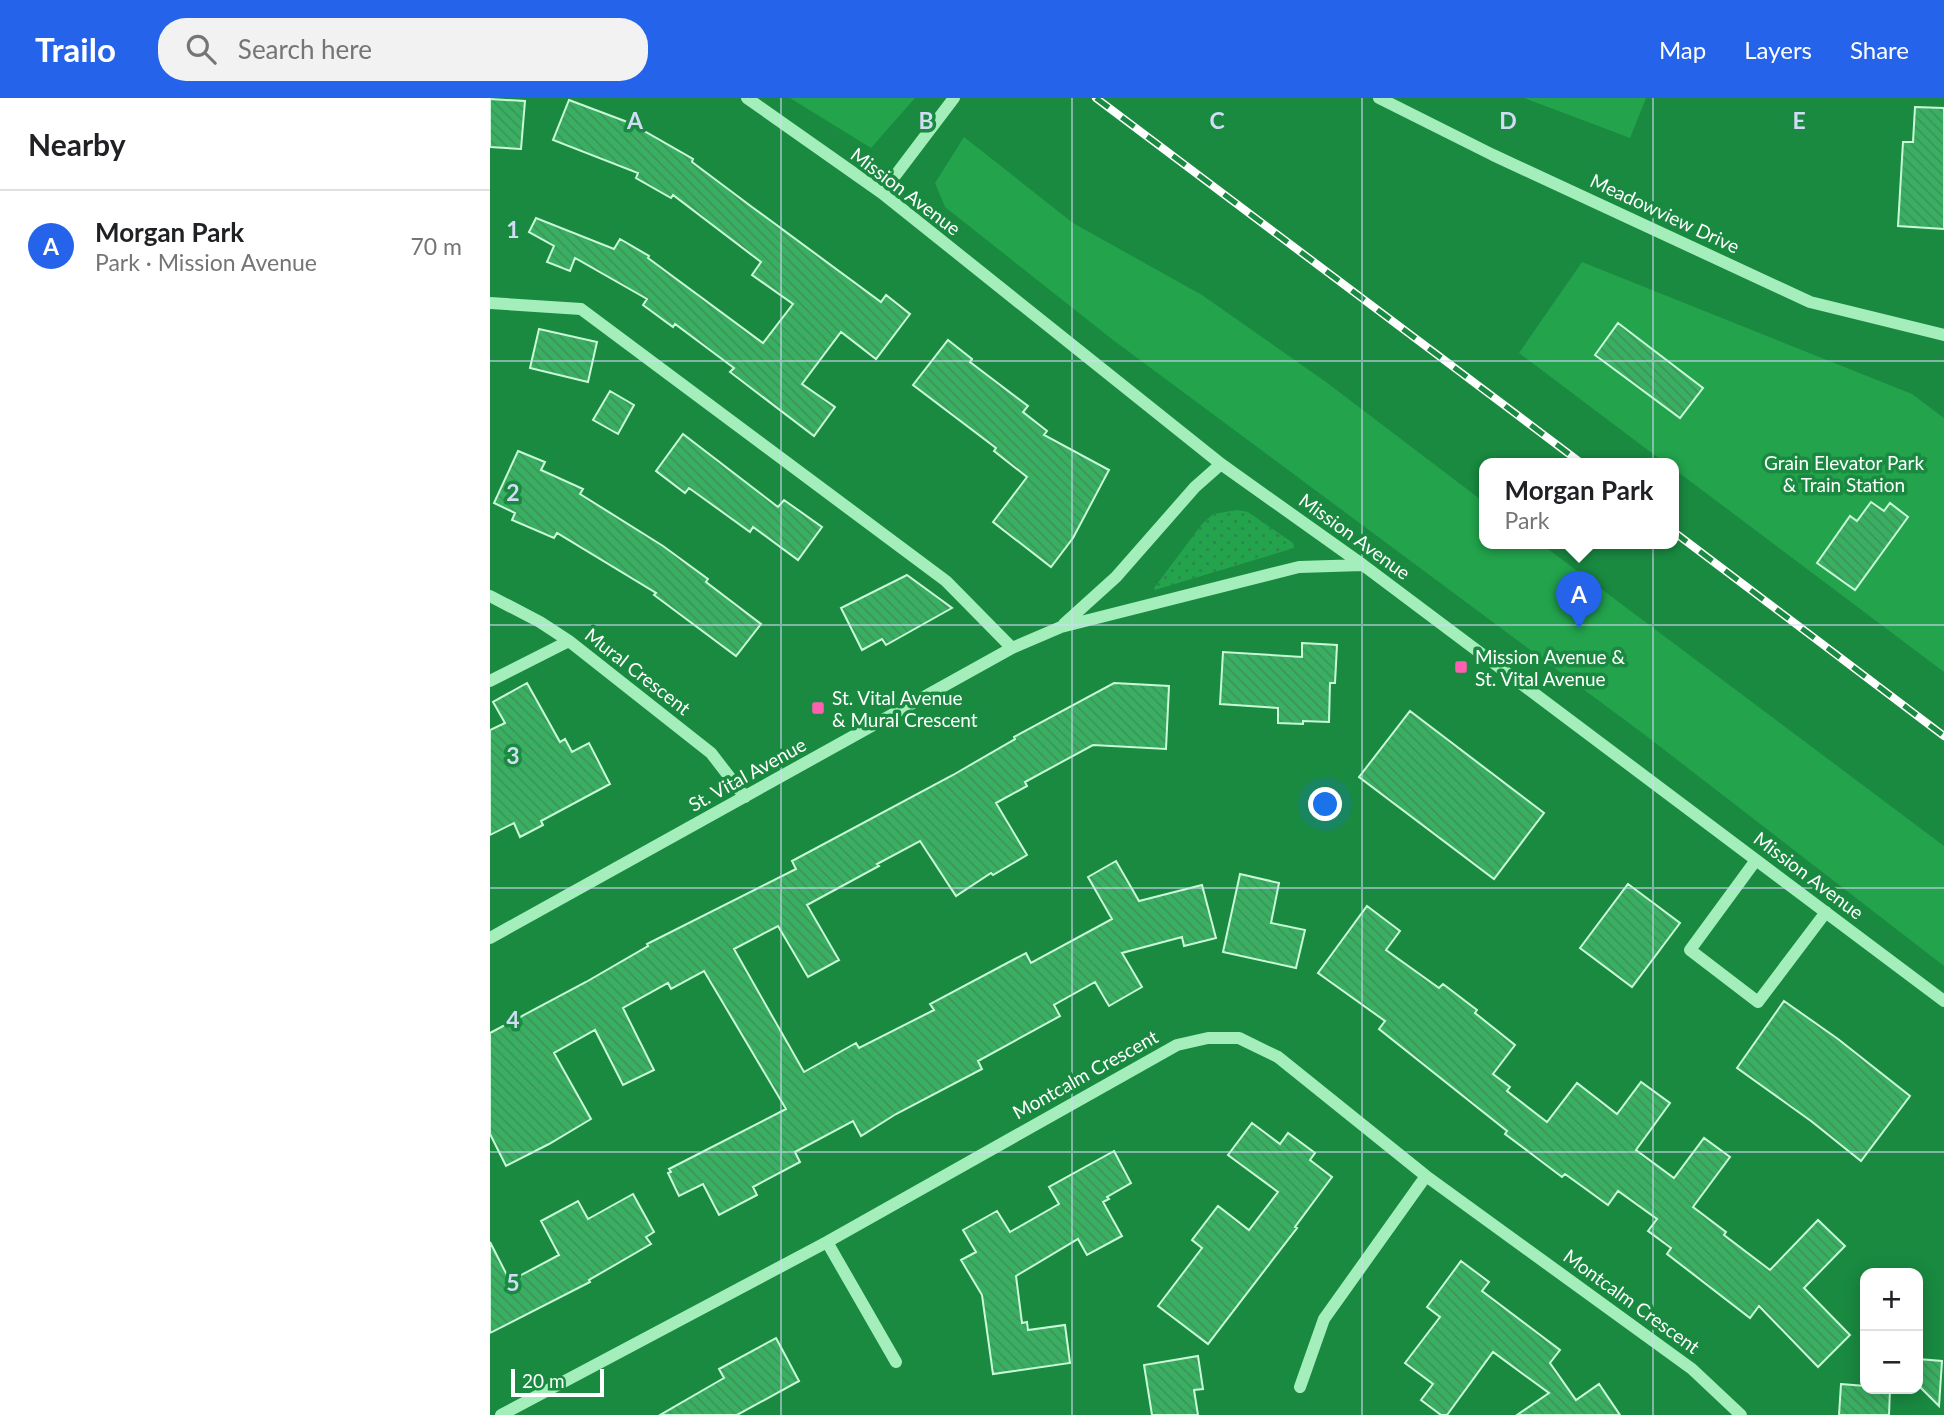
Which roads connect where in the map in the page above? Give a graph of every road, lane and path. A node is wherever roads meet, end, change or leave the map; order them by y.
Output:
1 (747, 98) edge
2 (954, 98) edge
3 (1379, 98) edge
4 (882, 193) junction
5 (490, 303) edge
6 (1944, 335) edge
7 (1221, 464) junction
8 (1363, 565) junction
9 (490, 596) edge
10 (1061, 627) junction
11 (569, 641) junction
12 (1012, 648) junction
13 (490, 681) edge
14 (745, 797) junction
15 (1756, 860) junction
16 (1826, 912) junction
17 (490, 939) edge
18 (1944, 1001) edge
19 (1426, 1176) junction
20 (827, 1242) junction
21 (896, 1362) dead end
22 (1300, 1388) dead end
23 (501, 1415) edge
24 (1741, 1415) edge

1 - 4 street, Mission Avenue
2 - 4 street
3 - 6 street, Meadowview Drive
4 - 7 street, Mission Avenue
5 - 12 street
7 - 8 street, Mission Avenue
7 - 10 street, St. Vital Avenue
8 - 10 street, St. Vital Avenue
8 - 15 street, Mission Avenue
9 - 11 street, Mural Crescent
10 - 12 street, St. Vital Avenue
11 - 13 street
11 - 14 street, Mural Crescent
12 - 14 street, St. Vital Avenue
14 - 17 street, St. Vital Avenue
15 - 16 street, Mission Avenue
15 - 16 street
16 - 18 street, Mission Avenue
19 - 20 street, Montcalm Crescent
19 - 22 street
19 - 24 street, Montcalm Crescent
20 - 21 street
20 - 23 street, Montcalm Crescent

